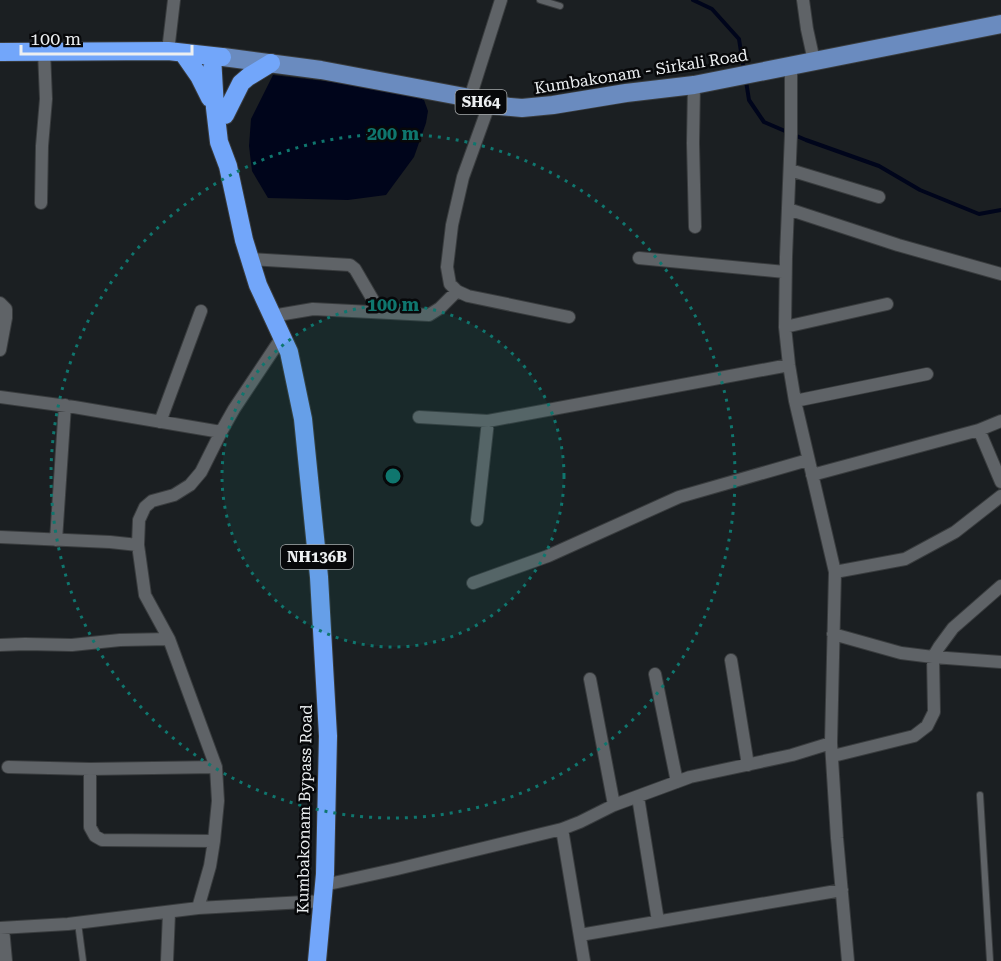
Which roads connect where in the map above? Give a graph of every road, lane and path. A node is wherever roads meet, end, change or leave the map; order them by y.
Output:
1 (174, 0) edge
2 (501, 0) edge
3 (540, 0) edge
4 (803, 0) edge
5 (560, 6) dead end
6 (1001, 24) edge
7 (44, 51) junction
8 (0, 52) edge
9 (176, 52) junction
10 (217, 56) junction
11 (814, 61) junction
12 (271, 63) junction
13 (791, 66) junction
14 (694, 85) junction
15 (470, 98) junction
16 (489, 105) junction
17 (220, 112) junction
18 (790, 170) junction
19 (879, 197) dead end
20 (41, 203) dead end
21 (788, 209) junction
22 (695, 227) dead end
23 (639, 258) dead end
24 (250, 259) junction
25 (785, 272) junction
26 (1001, 274) edge
27 (457, 291) junction
28 (0, 303) edge
29 (887, 304) dead end
30 (201, 311) dead end
31 (380, 312) junction
32 (272, 316) junction
33 (569, 317) dead end
34 (785, 327) junction
35 (282, 337) junction
36 (0, 350) edge
37 (789, 365) junction
38 (927, 374) dead end
39 (0, 397) edge
40 (795, 401) junction
41 (65, 405) junction
42 (419, 417) dead end
43 (488, 421) junction
44 (1001, 421) edge
45 (160, 422) junction
46 (980, 430) junction
47 (221, 432) junction
48 (808, 460) junction
49 (812, 475) junction
50 (1001, 482) edge
51 (1001, 496) edge
52 (477, 520) dead end
53 (0, 537) edge
54 (56, 540) junction
55 (138, 545) junction
56 (835, 572) junction
57 (472, 583) dead end
58 (1001, 586) edge
59 (833, 634) junction
60 (169, 639) junction
61 (0, 645) edge
62 (933, 657) junction
63 (731, 660) dead end
64 (1001, 662) edge
65 (655, 674) dead end
66 (590, 679) dead end
67 (831, 743) junction
68 (833, 756) junction
69 (748, 765) junction
70 (8, 767) dead end
71 (216, 767) junction
72 (90, 769) junction
73 (677, 782) junction
74 (980, 795) dead end
75 (638, 797) junction
76 (614, 805) junction
77 (562, 829) junction
78 (214, 841) junction
79 (842, 890) junction
80 (324, 893) junction
81 (198, 908) junction
82 (169, 913) junction
83 (658, 921) junction
84 (78, 923) junction
85 (2, 928) edge
86 (580, 935) junction
87 (6, 961) edge
88 (82, 961) edge
89 (167, 961) edge
90 (317, 961) edge
91 (584, 961) edge
92 (848, 961) edge
93 (990, 961) edge

1 - 9 street
2 - 15 street
3 - 5 lane
4 - 11 street
6 - 11 main road, Kumbakonam - Sirkali Road / SH64
7 - 8 highway, Kumbakonam - Sirkali Road
7 - 9 highway, Kumbakonam - Sirkali Road
7 - 20 street
9 - 10 highway, Kumbakonam - Sirkali Road
9 - 17 highway
10 - 12 main road, Kumbakonam - Sirkali Road / SH64
10 - 17 highway, Kumbakonam Bypass Road / NH136B
11 - 13 main road, Kumbakonam - Sirkali Road / SH64
12 - 15 main road, Kumbakonam - Sirkali Road / SH64
12 - 17 highway
13 - 14 main road, Kumbakonam - Sirkali Road / SH64
13 - 18 street
14 - 16 main road, Kumbakonam - Sirkali Road / SH64
14 - 22 street
15 - 16 main road, Kumbakonam - Sirkali Road / SH64
16 - 27 street
17 - 24 highway, Kumbakonam Bypass Road / NH136B
18 - 19 street
18 - 21 street
21 - 25 street
21 - 26 street
23 - 25 street
24 - 31 street
24 - 32 highway, Kumbakonam Bypass Road / NH136B
25 - 34 street
27 - 31 street
27 - 33 street
28 - 36 street
29 - 34 street
30 - 45 street
31 - 32 street
32 - 35 highway, Kumbakonam Bypass Road / NH136B
34 - 37 street
35 - 47 street
35 - 80 highway, Kumbakonam Bypass Road / NH136B
37 - 40 street
37 - 43 street
38 - 40 street
39 - 41 street
40 - 48 street
41 - 45 street
41 - 54 street
42 - 43 street
43 - 52 street
44 - 46 street
45 - 47 street
46 - 49 street
46 - 50 street
47 - 55 street
48 - 49 street
48 - 57 street
49 - 56 street
51 - 56 street
53 - 54 street
54 - 55 street
55 - 60 street
56 - 59 street
58 - 62 street
59 - 62 street
59 - 67 street
60 - 61 street
60 - 71 street
62 - 64 street
62 - 68 street
63 - 69 street
65 - 73 street
66 - 76 street
67 - 68 street
67 - 69 street
68 - 79 street
69 - 73 street
70 - 72 street
71 - 72 street
71 - 78 street
72 - 78 street
73 - 75 street
74 - 93 lane
75 - 76 street
75 - 83 street
76 - 77 street
77 - 80 street
77 - 86 street
78 - 81 street
79 - 83 street
79 - 92 street
80 - 81 street
80 - 90 highway, Kumbakonam Bypass Road / NH136B
81 - 82 street
82 - 84 street
82 - 89 street
83 - 86 street
84 - 85 street
84 - 88 lane
85 - 87 street
86 - 91 street

